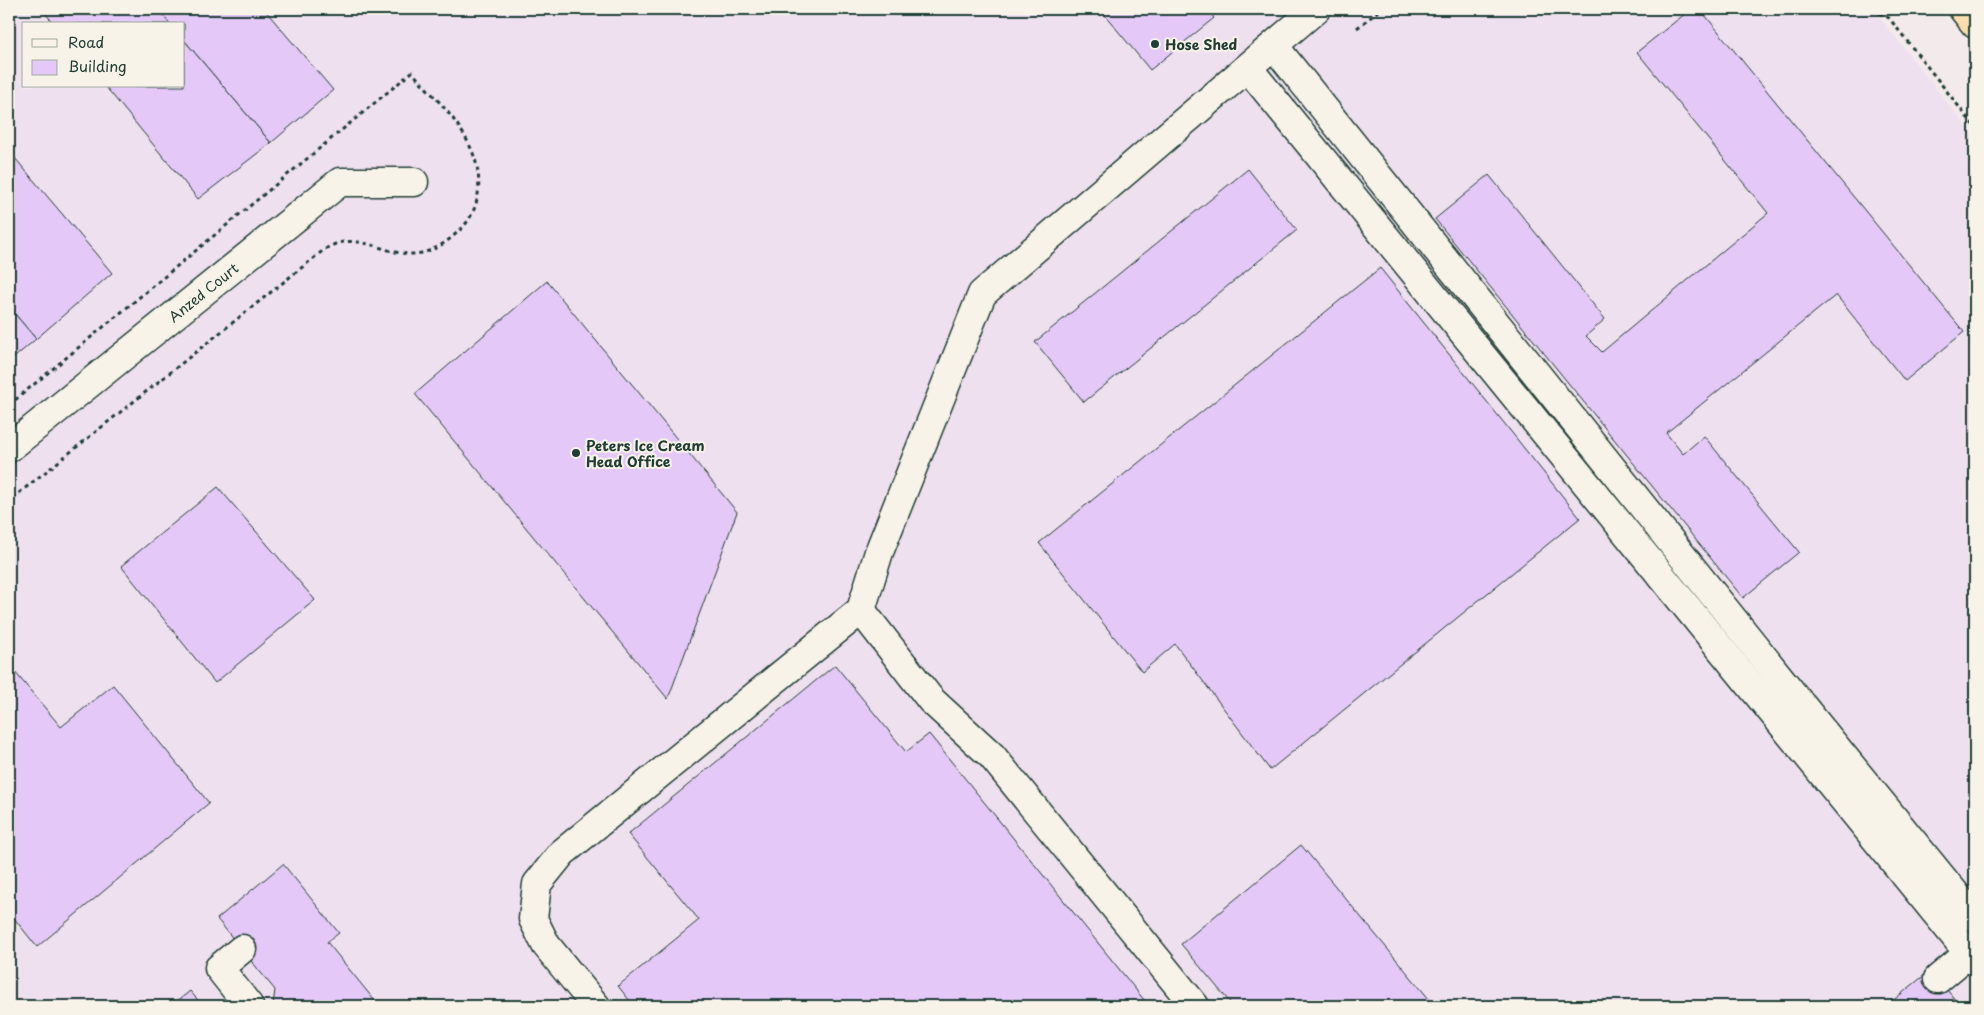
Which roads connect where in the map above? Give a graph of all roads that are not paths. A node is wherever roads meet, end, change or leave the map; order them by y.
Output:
1 (1316, 9) edge
2 (1963, 9) edge
3 (1975, 24) edge
4 (1274, 46) junction
5 (1248, 68) junction
6 (414, 182) dead end
7 (9, 448) edge
8 (861, 610) junction
9 (1975, 918) edge
10 (242, 949) dead end
11 (1973, 954) edge
12 (1938, 979) dead end
13 (249, 1006) edge
14 (596, 1006) edge
15 (1195, 1006) edge

1 - 4 street
2 - 3 highway
4 - 5 street
4 - 9 street
5 - 8 street
5 - 11 street
6 - 7 street, Anzed Court
8 - 14 street
8 - 15 street
10 - 13 street
11 - 12 street

